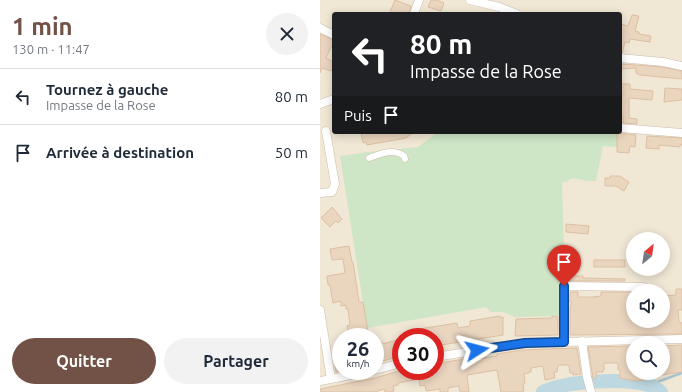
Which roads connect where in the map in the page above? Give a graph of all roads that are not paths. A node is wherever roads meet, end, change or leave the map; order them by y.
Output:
1 (419, 0) edge
2 (470, 0) edge
3 (415, 12) edge
4 (512, 12) edge
5 (320, 28) edge
6 (332, 34) edge
7 (622, 58) edge
8 (678, 64) edge
9 (332, 100) edge
10 (320, 104) edge
11 (622, 128) edge
12 (326, 131) dead end
13 (682, 133) edge
14 (369, 158) dead end
15 (405, 159) dead end
16 (320, 193) edge
17 (626, 287) edge
18 (320, 310) edge
19 (682, 339) edge
20 (582, 341) junction
21 (564, 342) junction
22 (444, 356) edge
23 (331, 379) joint
24 (320, 380) edge
25 (591, 390) edge

1 - 3 street
2 - 4 street
5 - 6 street
7 - 8 street
9 - 10 street
11 - 13 street
12 - 16 street
14 - 15 street
17 - 21 street
18 - 23 street
19 - 20 street
20 - 21 street
20 - 25 street
21 - 22 street
23 - 24 street

